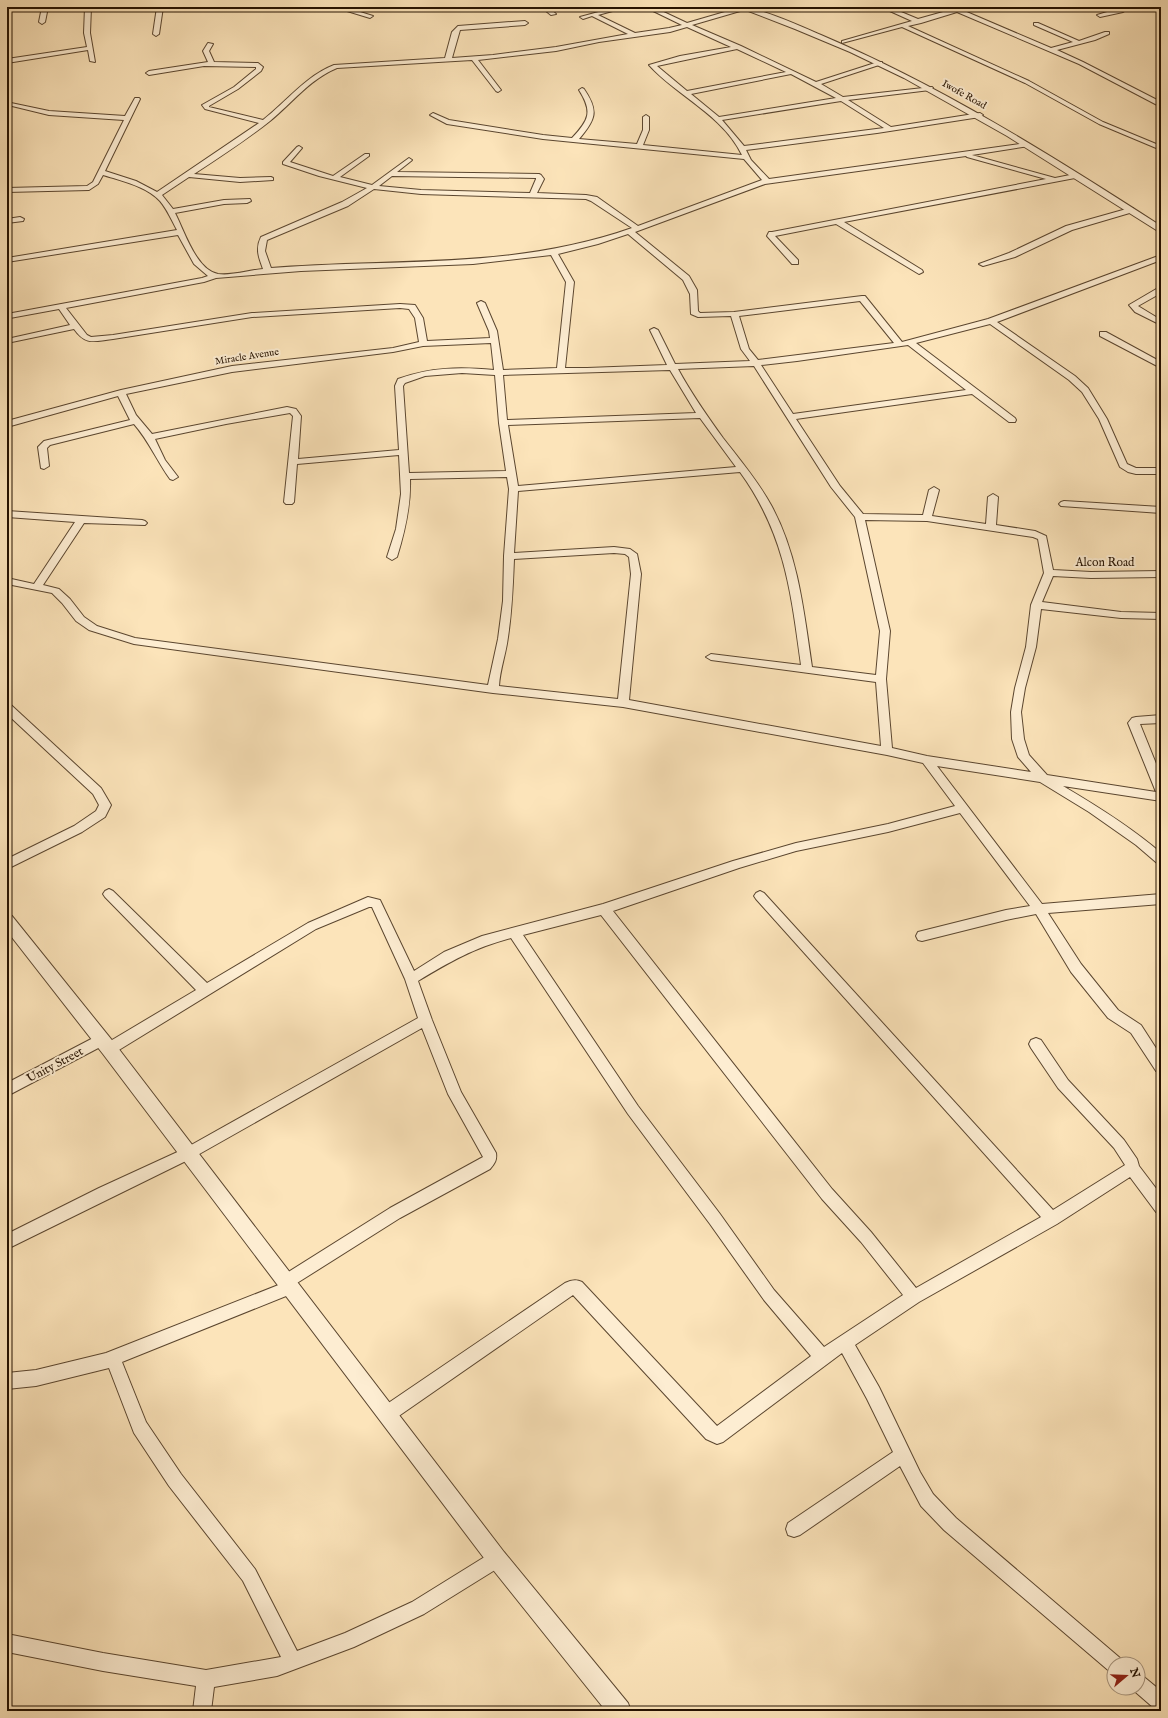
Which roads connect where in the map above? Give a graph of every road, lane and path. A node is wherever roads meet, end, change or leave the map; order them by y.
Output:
1 (45, 7) edge
2 (88, 7) edge
3 (160, 7) edge
4 (337, 7) edge
5 (544, 7) edge
6 (624, 7) edge
7 (648, 7) edge
8 (746, 7) edge
9 (884, 7) edge
10 (967, 7) edge
11 (1128, 7) edge
12 (957, 10) junction
13 (553, 14) dead end
14 (594, 15) junction
15 (370, 16) dead end
16 (1100, 16) dead end
17 (583, 17) dead end
18 (42, 22) dead end
19 (919, 22) junction
20 (525, 23) dead end
21 (1036, 24) dead end
22 (687, 26) junction
23 (904, 26) junction
24 (1107, 33) dead end
25 (156, 34) dead end
26 (635, 36) junction
27 (844, 42) junction
28 (1079, 43) junction
29 (210, 44) dead end
30 (739, 47) junction
31 (90, 48) junction
32 (1051, 50) junction
33 (474, 58) junction
34 (448, 60) junction
35 (7, 61) edge
36 (93, 61) dead end
37 (880, 63) junction
38 (212, 64) junction
39 (793, 72) junction
40 (148, 73) dead end
41 (815, 84) junction
42 (930, 88) junction
43 (498, 90) dead end
44 (582, 90) dead end
45 (687, 93) junction
46 (948, 95) junction
47 (137, 99) dead end
48 (841, 99) junction
49 (11, 105) dead end
50 (1161, 106) edge
51 (433, 115) dead end
52 (980, 115) junction
53 (646, 117) dead end
54 (128, 118) junction
55 (717, 119) junction
56 (264, 122) junction
57 (890, 129) junction
58 (574, 140) junction
59 (1027, 145) junction
60 (639, 147) junction
61 (299, 148) dead end
62 (742, 148) junction
63 (1161, 148) edge
64 (964, 154) junction
65 (367, 155) dead end
66 (746, 157) junction
67 (409, 160) dead end
68 (101, 172) junction
69 (391, 174) junction
70 (187, 175) junction
71 (1076, 176) junction
72 (334, 178) junction
73 (271, 179) dead end
74 (1055, 180) junction
75 (768, 182) junction
76 (373, 187) junction
77 (7, 190) edge
78 (157, 195) junction
79 (536, 196) junction
80 (247, 201) dead end
81 (1130, 210) junction
82 (171, 211) junction
83 (20, 219) dead end
84 (7, 221) edge
85 (836, 221) junction
86 (1161, 223) edge
87 (638, 229) junction
88 (1161, 230) edge
89 (180, 232) junction
90 (630, 232) junction
91 (553, 252) junction
92 (1161, 257) edge
93 (7, 260) edge
94 (795, 262) dead end
95 (983, 264) dead end
96 (268, 271) junction
97 (918, 272) dead end
98 (214, 276) junction
99 (1161, 290) edge
100 (481, 304) dead end
101 (60, 306) junction
102 (734, 314) junction
103 (10, 316) dead end
104 (991, 321) junction
105 (1161, 322) edge
106 (76, 326) junction
107 (654, 330) dead end
108 (1103, 334) dead end
109 (495, 340) junction
110 (7, 341) edge
111 (910, 343) junction
112 (423, 344) junction
113 (900, 346) junction
114 (756, 363) junction
115 (1161, 365) edge
116 (671, 367) junction
117 (561, 370) junction
118 (499, 373) junction
119 (974, 391) junction
120 (121, 393) junction
121 (702, 414) junction
122 (791, 417) junction
123 (1012, 420) dead end
124 (136, 421) junction
125 (503, 423) junction
126 (7, 424) edge
127 (150, 438) junction
128 (402, 452) junction
129 (293, 462) junction
130 (44, 466) dead end
131 (741, 469) junction
132 (1161, 471) edge
133 (512, 474) junction
134 (404, 476) junction
135 (173, 477) dead end
136 (514, 489) junction
137 (934, 490) dead end
138 (993, 497) dead end
139 (289, 502) dead end
140 (1064, 504) dead end
141 (1161, 510) edge
142 (7, 514) edge
143 (860, 517) junction
144 (927, 518) junction
145 (81, 520) junction
146 (142, 523) dead end
147 (990, 526) junction
148 (509, 556) junction
149 (392, 557) dead end
150 (1049, 574) junction
151 (1161, 574) edge
152 (7, 581) edge
153 (37, 587) junction
154 (1036, 605) junction
155 (1161, 616) edge
156 (711, 657) dead end
157 (807, 668) junction
158 (881, 679) junction
159 (493, 689) junction
160 (623, 703) junction
161 (7, 708) edge
162 (1161, 719) edge
163 (887, 751) junction
164 (926, 760) junction
165 (1045, 780) junction
166 (1161, 790) edge
167 (1161, 798) edge
168 (962, 808) junction
169 (1161, 860) edge
170 (7, 864) edge
171 (109, 894) dead end
172 (760, 896) dead end
173 (1161, 899) edge
174 (604, 909) junction
175 (1038, 909) junction
176 (7, 920) edge
177 (514, 932) junction
178 (922, 936) dead end
179 (411, 979) junction
180 (205, 990) junction
181 (425, 1020) junction
182 (1036, 1044) dead end
183 (106, 1045) junction
184 (1161, 1066) edge
185 (7, 1090) edge
186 (189, 1153) junction
187 (1132, 1168) junction
188 (1161, 1207) edge
189 (1052, 1219) junction
190 (7, 1242) edge
191 (289, 1284) junction
192 (914, 1297) junction
193 (845, 1342) junction
194 (822, 1357) junction
195 (113, 1358) junction
196 (7, 1381) edge
197 (387, 1414) junction
198 (902, 1455) junction
199 (794, 1529) dead end
200 (498, 1559) junction
201 (7, 1643) edge
202 (1106, 1657) edge
203 (293, 1660) junction
204 (206, 1680) junction
205 (1146, 1691) edge
206 (1161, 1703) edge
207 (202, 1711) edge
208 (620, 1711) edge

1 - 18 street
2 - 31 street
3 - 25 street
4 - 15 street
5 - 13 street
6 - 14 street
7 - 22 street
8 - 22 street
8 - 27 street, Iwofe Road
8 - 37 street, Iwofe Road
9 - 19 street
10 - 12 street
11 - 16 street
12 - 19 street
12 - 32 street
14 - 17 street
14 - 26 street
19 - 23 street
20 - 34 street
21 - 28 street
22 - 26 street
22 - 30 street
23 - 27 street
23 - 63 street
24 - 28 street
26 - 33 street
27 - 46 street, Iwofe Road
28 - 32 street
29 - 38 street
30 - 39 street
30 - 45 street
31 - 35 street
31 - 36 street
32 - 50 street
33 - 34 street
33 - 43 street
34 - 56 street
37 - 41 street
37 - 42 street, Iwofe Road
38 - 40 street
38 - 56 street
39 - 41 street
39 - 45 street
41 - 48 street
42 - 46 street, Iwofe Road
42 - 48 street
44 - 58 street
45 - 55 street
46 - 52 street, Iwofe Road
46 - 86 street, Iwofe Road
47 - 54 street
48 - 55 street
48 - 57 street
49 - 54 street
51 - 58 street
52 - 57 street
52 - 59 street, Iwofe Road
53 - 60 street
54 - 68 street
55 - 62 street
56 - 70 street
57 - 62 street
58 - 60 street
59 - 64 street
59 - 71 street, Iwofe Road
60 - 66 street
61 - 72 street
62 - 66 street
64 - 74 street
64 - 75 street
65 - 72 street
66 - 75 street
67 - 69 street
68 - 77 street
68 - 78 street
69 - 76 street
69 - 79 street
70 - 73 street
70 - 78 street
71 - 74 street
71 - 81 street, Iwofe Road
72 - 76 street
74 - 85 street
75 - 87 street
76 - 79 street
76 - 96 street
78 - 82 street
79 - 87 street
80 - 82 street
81 - 88 street, Iwofe Road
81 - 95 street
82 - 89 street
83 - 84 street
85 - 94 street
85 - 97 street
87 - 90 street
89 - 93 street
89 - 98 street
90 - 91 street
90 - 102 street
91 - 96 street
91 - 117 street
92 - 104 street
96 - 98 street
98 - 101 street
99 - 105 street
100 - 109 street
101 - 103 street
101 - 106 street
102 - 113 street
102 - 114 street
104 - 111 street
104 - 132 street
106 - 110 street
106 - 112 street
107 - 116 street
108 - 115 street
109 - 112 street, Miracle Avenue
109 - 118 street
111 - 113 street
111 - 119 street
112 - 120 street, Miracle Avenue
113 - 114 street
114 - 116 street
114 - 122 street
116 - 117 street
116 - 121 street
117 - 118 street
118 - 125 street
118 - 128 street
119 - 122 street
119 - 123 street
120 - 124 street
120 - 126 street, Miracle Avenue
121 - 125 street
121 - 131 street
122 - 143 street
124 - 127 street
124 - 130 street
125 - 133 street
127 - 129 street
127 - 135 street
128 - 129 street
128 - 134 street
129 - 139 street
131 - 136 street
131 - 157 street
133 - 134 street
133 - 136 street
134 - 149 street
136 - 148 street
137 - 144 street
138 - 147 street
140 - 141 street
142 - 145 street
143 - 144 street
143 - 158 street
144 - 147 street
145 - 146 street
145 - 153 street
147 - 150 street
148 - 159 street
148 - 160 street
150 - 151 street, Alcon Road
150 - 154 street
152 - 153 street
153 - 159 street
154 - 155 street
154 - 165 street
156 - 157 street
157 - 158 street
158 - 163 street
159 - 160 street
160 - 163 street
161 - 170 street
162 - 166 street
163 - 164 street
164 - 165 street
164 - 168 street
165 - 167 street
165 - 169 street
168 - 174 street
168 - 175 street
171 - 180 street
172 - 189 street
173 - 175 street
174 - 177 street
174 - 192 street
175 - 178 street
175 - 184 street
176 - 183 street
177 - 179 street
177 - 194 street
179 - 180 street, Unity Street
179 - 181 street
180 - 183 street, Unity Street
181 - 186 street
181 - 191 street
182 - 187 street
183 - 185 street, Unity Street
183 - 186 street
186 - 190 street
186 - 191 street
187 - 188 street
187 - 189 street
189 - 192 street
191 - 195 street
191 - 197 street
192 - 193 street
193 - 194 street
193 - 198 street
194 - 197 street
195 - 196 street
195 - 203 street
197 - 200 street
198 - 199 street
198 - 202 street
200 - 203 street
200 - 208 street
201 - 204 street
203 - 204 street
204 - 207 street
205 - 206 street

